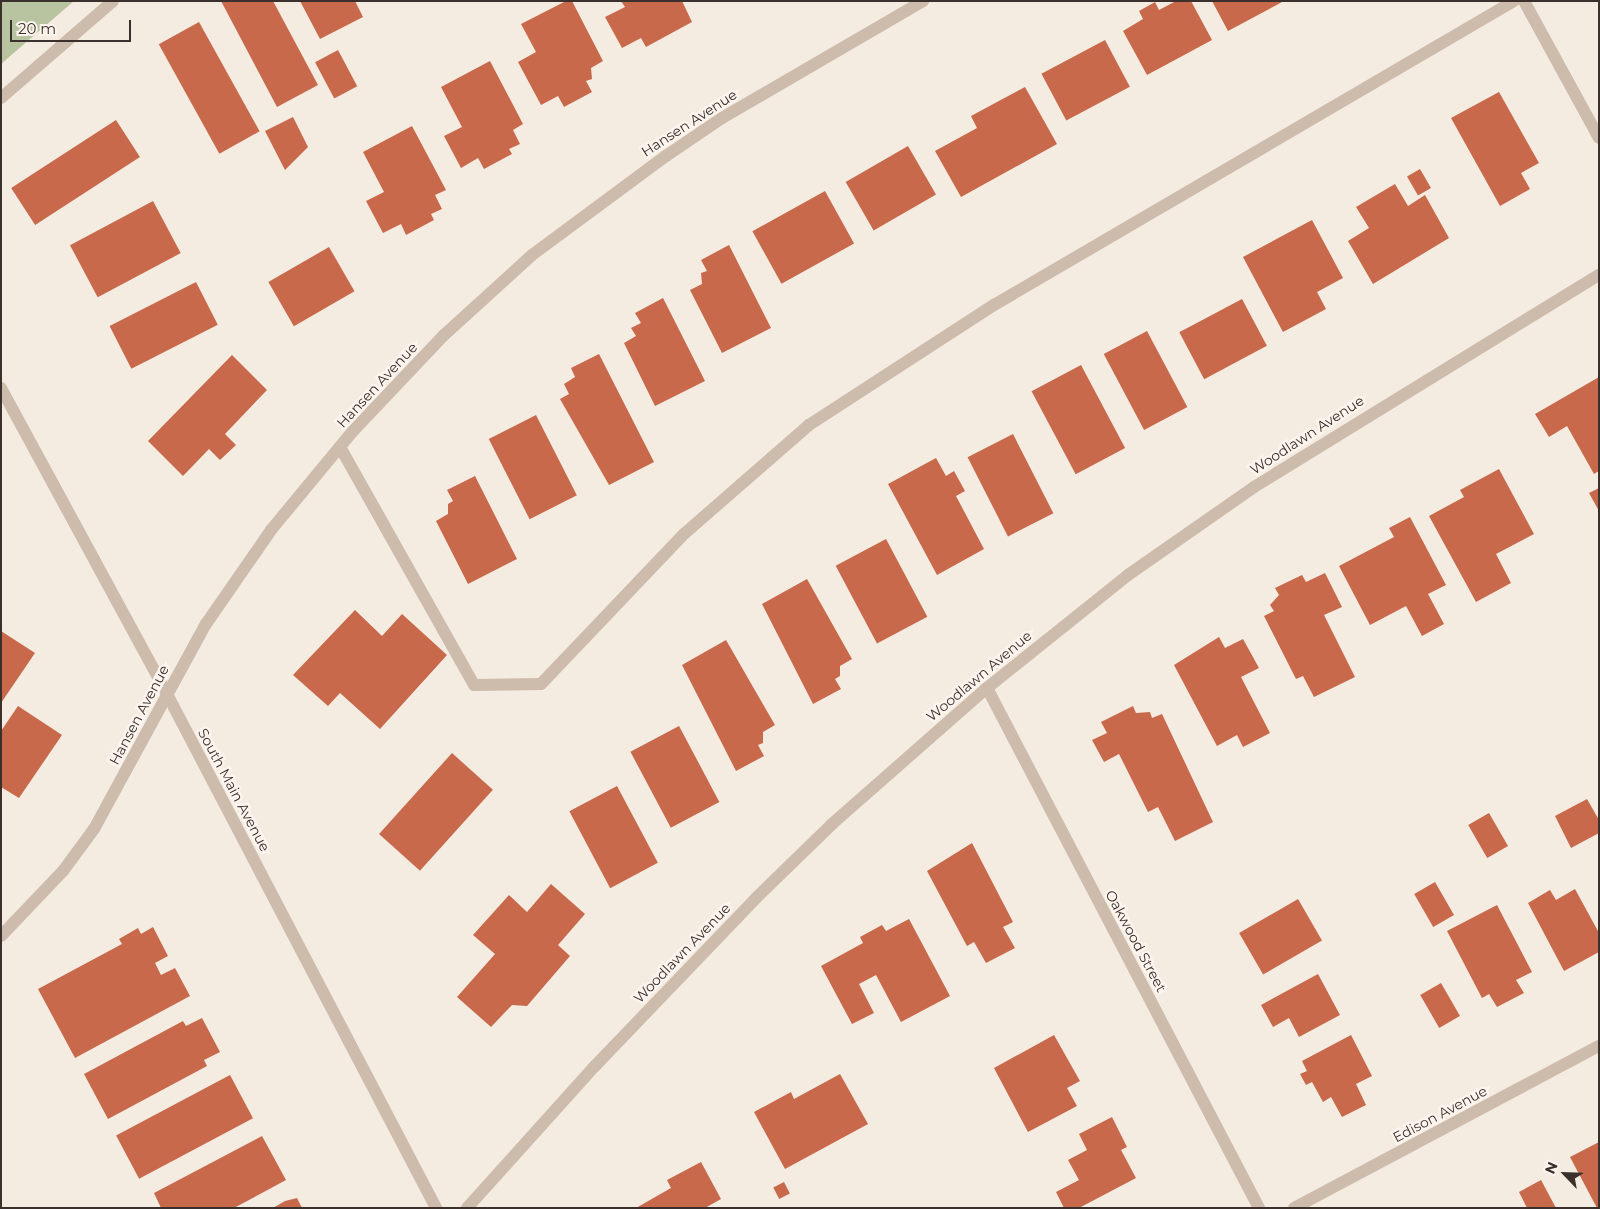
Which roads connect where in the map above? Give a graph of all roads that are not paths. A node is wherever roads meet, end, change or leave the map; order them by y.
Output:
1 (113, 1) edge
2 (923, 1) edge
3 (1514, 1) edge
4 (1524, 1) edge
5 (1, 98) edge
6 (1599, 138) edge
7 (1599, 275) edge
8 (1, 388) edge
9 (340, 447) junction
10 (987, 688) junction
11 (167, 694) junction
12 (1, 936) edge
13 (1599, 1046) edge
14 (436, 1208) edge
15 (467, 1208) edge
16 (1259, 1208) edge
17 (1294, 1208) edge

1 - 5 street
2 - 9 street, Hansen Avenue
3 - 9 street
4 - 6 street
7 - 10 street, Woodlawn Avenue
8 - 11 street, South Main Avenue
9 - 11 street, Hansen Avenue
10 - 15 street, Woodlawn Avenue
10 - 16 street, Oakwood Street
11 - 12 street, Hansen Avenue
11 - 14 street, South Main Avenue
13 - 17 street, Edison Avenue

